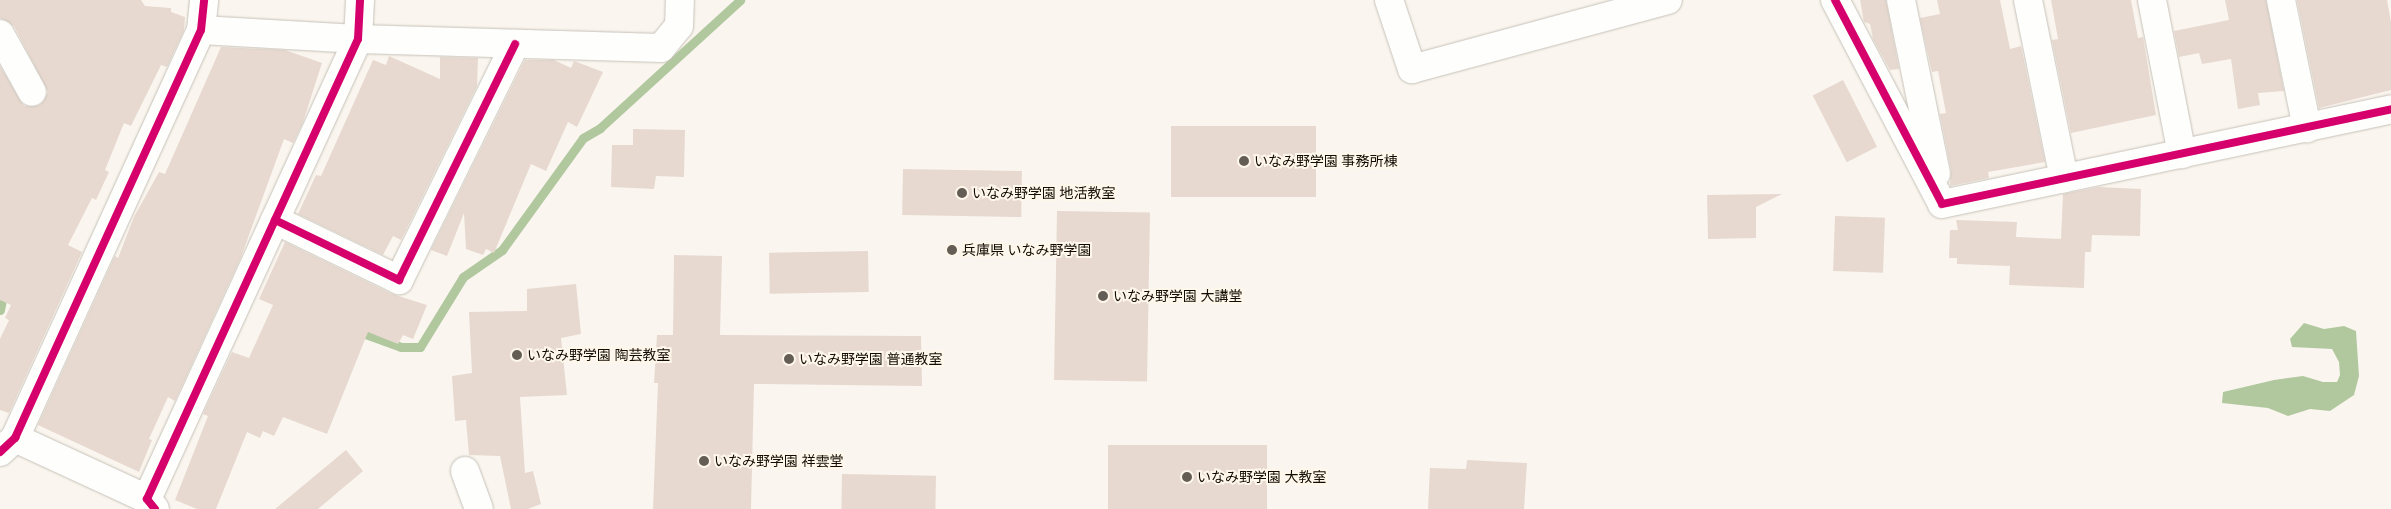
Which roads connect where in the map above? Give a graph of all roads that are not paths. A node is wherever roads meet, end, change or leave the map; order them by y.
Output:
1 (204, 0) edge
2 (360, 0) edge
3 (680, 0) edge
4 (1390, 0) edge
5 (1668, 0) edge
6 (1835, 0) edge
7 (1901, 0) edge
8 (2028, 0) edge
9 (2152, 0) edge
10 (2281, 0) edge
11 (201, 30) junction
12 (0, 34) edge
13 (358, 39) junction
14 (515, 44) junction
15 (32, 92) dead end
16 (2391, 109) edge
17 (2307, 128) junction
18 (2182, 154) junction
19 (2064, 178) junction
20 (1942, 204) junction
21 (275, 220) junction
22 (8, 445) edge
23 (464, 471) dead end
24 (151, 504) edge
25 (479, 509) edge

1 - 11 street
2 - 13 street
3 - 14 street
4 - 5 street
6 - 20 street
7 - 20 street
8 - 19 street
9 - 18 street
10 - 17 street
11 - 13 street
11 - 22 street
12 - 15 street
13 - 14 street
13 - 21 street
14 - 21 street
16 - 17 street
17 - 18 street
18 - 19 street
19 - 20 street
21 - 24 street
22 - 24 street
23 - 25 street

